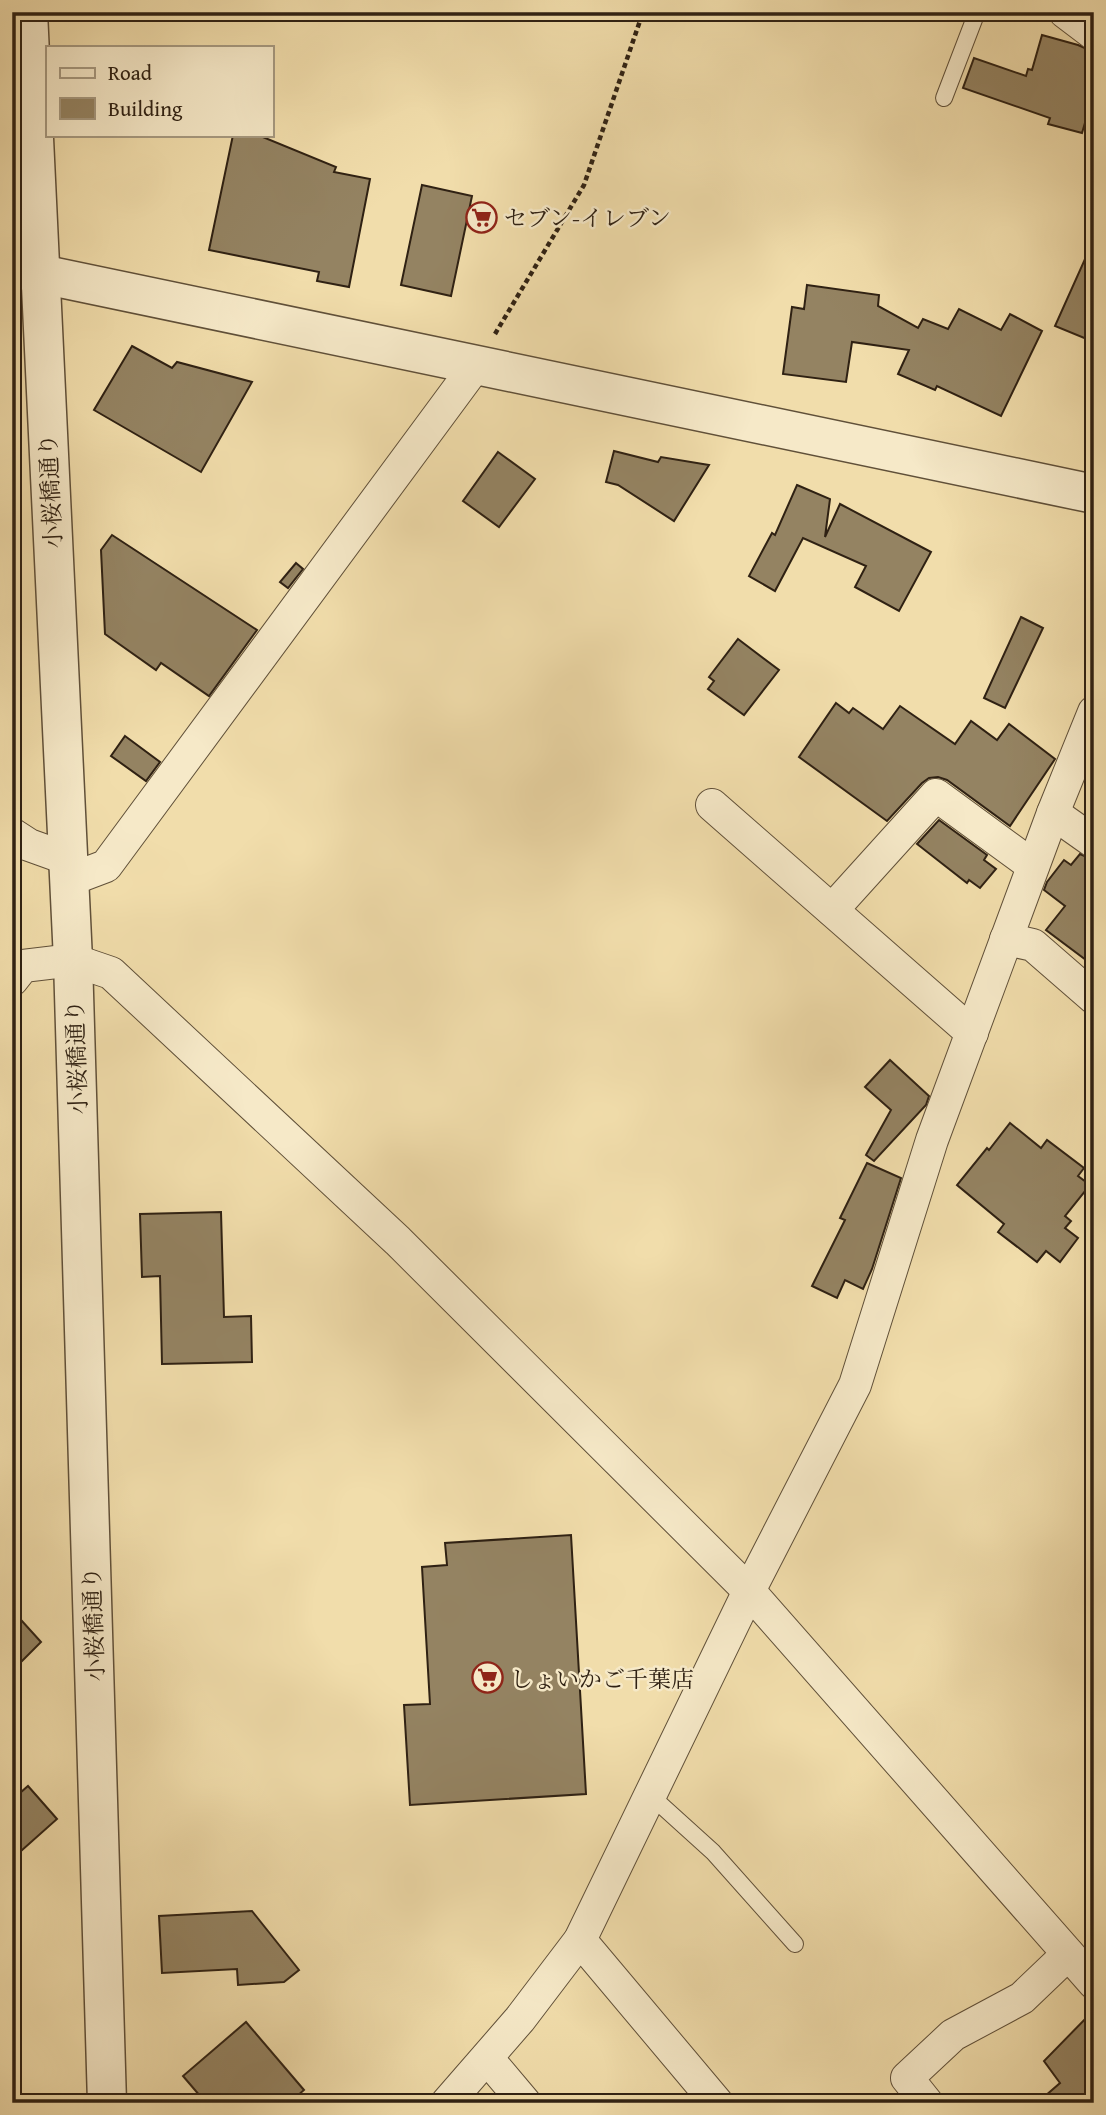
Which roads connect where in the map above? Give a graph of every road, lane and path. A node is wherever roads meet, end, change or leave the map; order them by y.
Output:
1 (28, 12) edge
2 (643, 12) edge
3 (977, 12) edge
4 (1065, 12) edge
5 (1094, 34) edge
6 (944, 98) dead end
7 (26, 271) edge
8 (476, 365) junction
9 (1094, 494) edge
10 (1094, 712) edge
11 (712, 805) dead end
12 (1053, 813) junction
13 (12, 834) edge
14 (1094, 842) edge
15 (1033, 866) junction
16 (69, 869) junction
17 (832, 910) junction
18 (1006, 939) junction
19 (73, 960) junction
20 (12, 981) edge
21 (1094, 998) edge
22 (972, 1033) junction
23 (749, 1591) junction
24 (650, 1795) junction
25 (580, 1940) junction
26 (794, 1944) dead end
27 (1068, 1954) junction
28 (1094, 1983) edge
29 (486, 2058) junction
30 (107, 2103) edge
31 (447, 2103) edge
32 (525, 2103) edge
33 (717, 2103) edge
34 (927, 2103) edge

1 - 7 street, 小桜橋通り
2 - 8 path
3 - 6 lane
4 - 5 street
7 - 8 street
7 - 16 street, 小桜橋通り
8 - 9 street
8 - 16 street
10 - 12 street
11 - 17 street
12 - 14 street
12 - 15 street
13 - 16 street
15 - 17 street
15 - 18 street
16 - 19 street, 小桜橋通り
17 - 22 street
18 - 21 street
18 - 22 street
19 - 20 street
19 - 23 street
19 - 30 street, 小桜橋通り
22 - 23 street
23 - 24 street
23 - 27 street
24 - 25 street
24 - 26 lane
25 - 29 street
25 - 33 street
27 - 28 street
27 - 34 street
29 - 31 street
29 - 32 street

